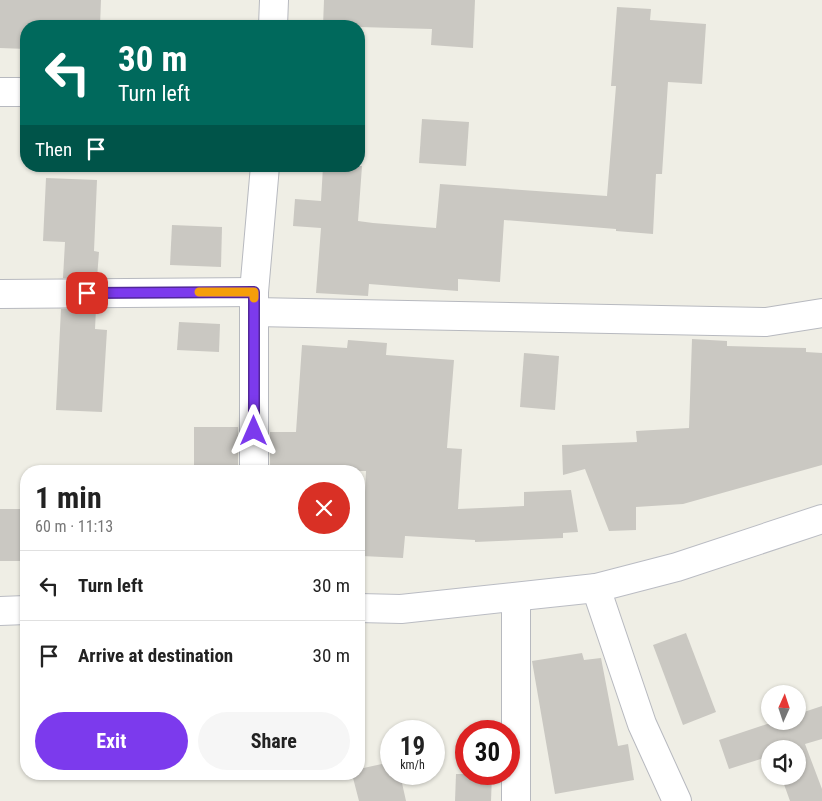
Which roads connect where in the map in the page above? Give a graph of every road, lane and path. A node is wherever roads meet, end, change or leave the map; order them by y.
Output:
1 (274, 0) edge
2 (273, 20) edge
3 (0, 92) edge
4 (20, 92) edge
5 (265, 172) edge
6 (0, 294) edge
7 (254, 302) junction
8 (822, 313) edge
9 (254, 465) edge
10 (822, 519) edge
11 (596, 588) junction
12 (516, 597) junction
13 (365, 608) edge
14 (20, 610) edge
15 (0, 611) edge
16 (516, 801) edge
17 (677, 801) edge

1 - 2 street
3 - 4 street
5 - 7 street
6 - 7 street
7 - 8 street
7 - 9 street
10 - 11 street
11 - 12 street
11 - 17 street
12 - 13 street
12 - 16 street
14 - 15 street

